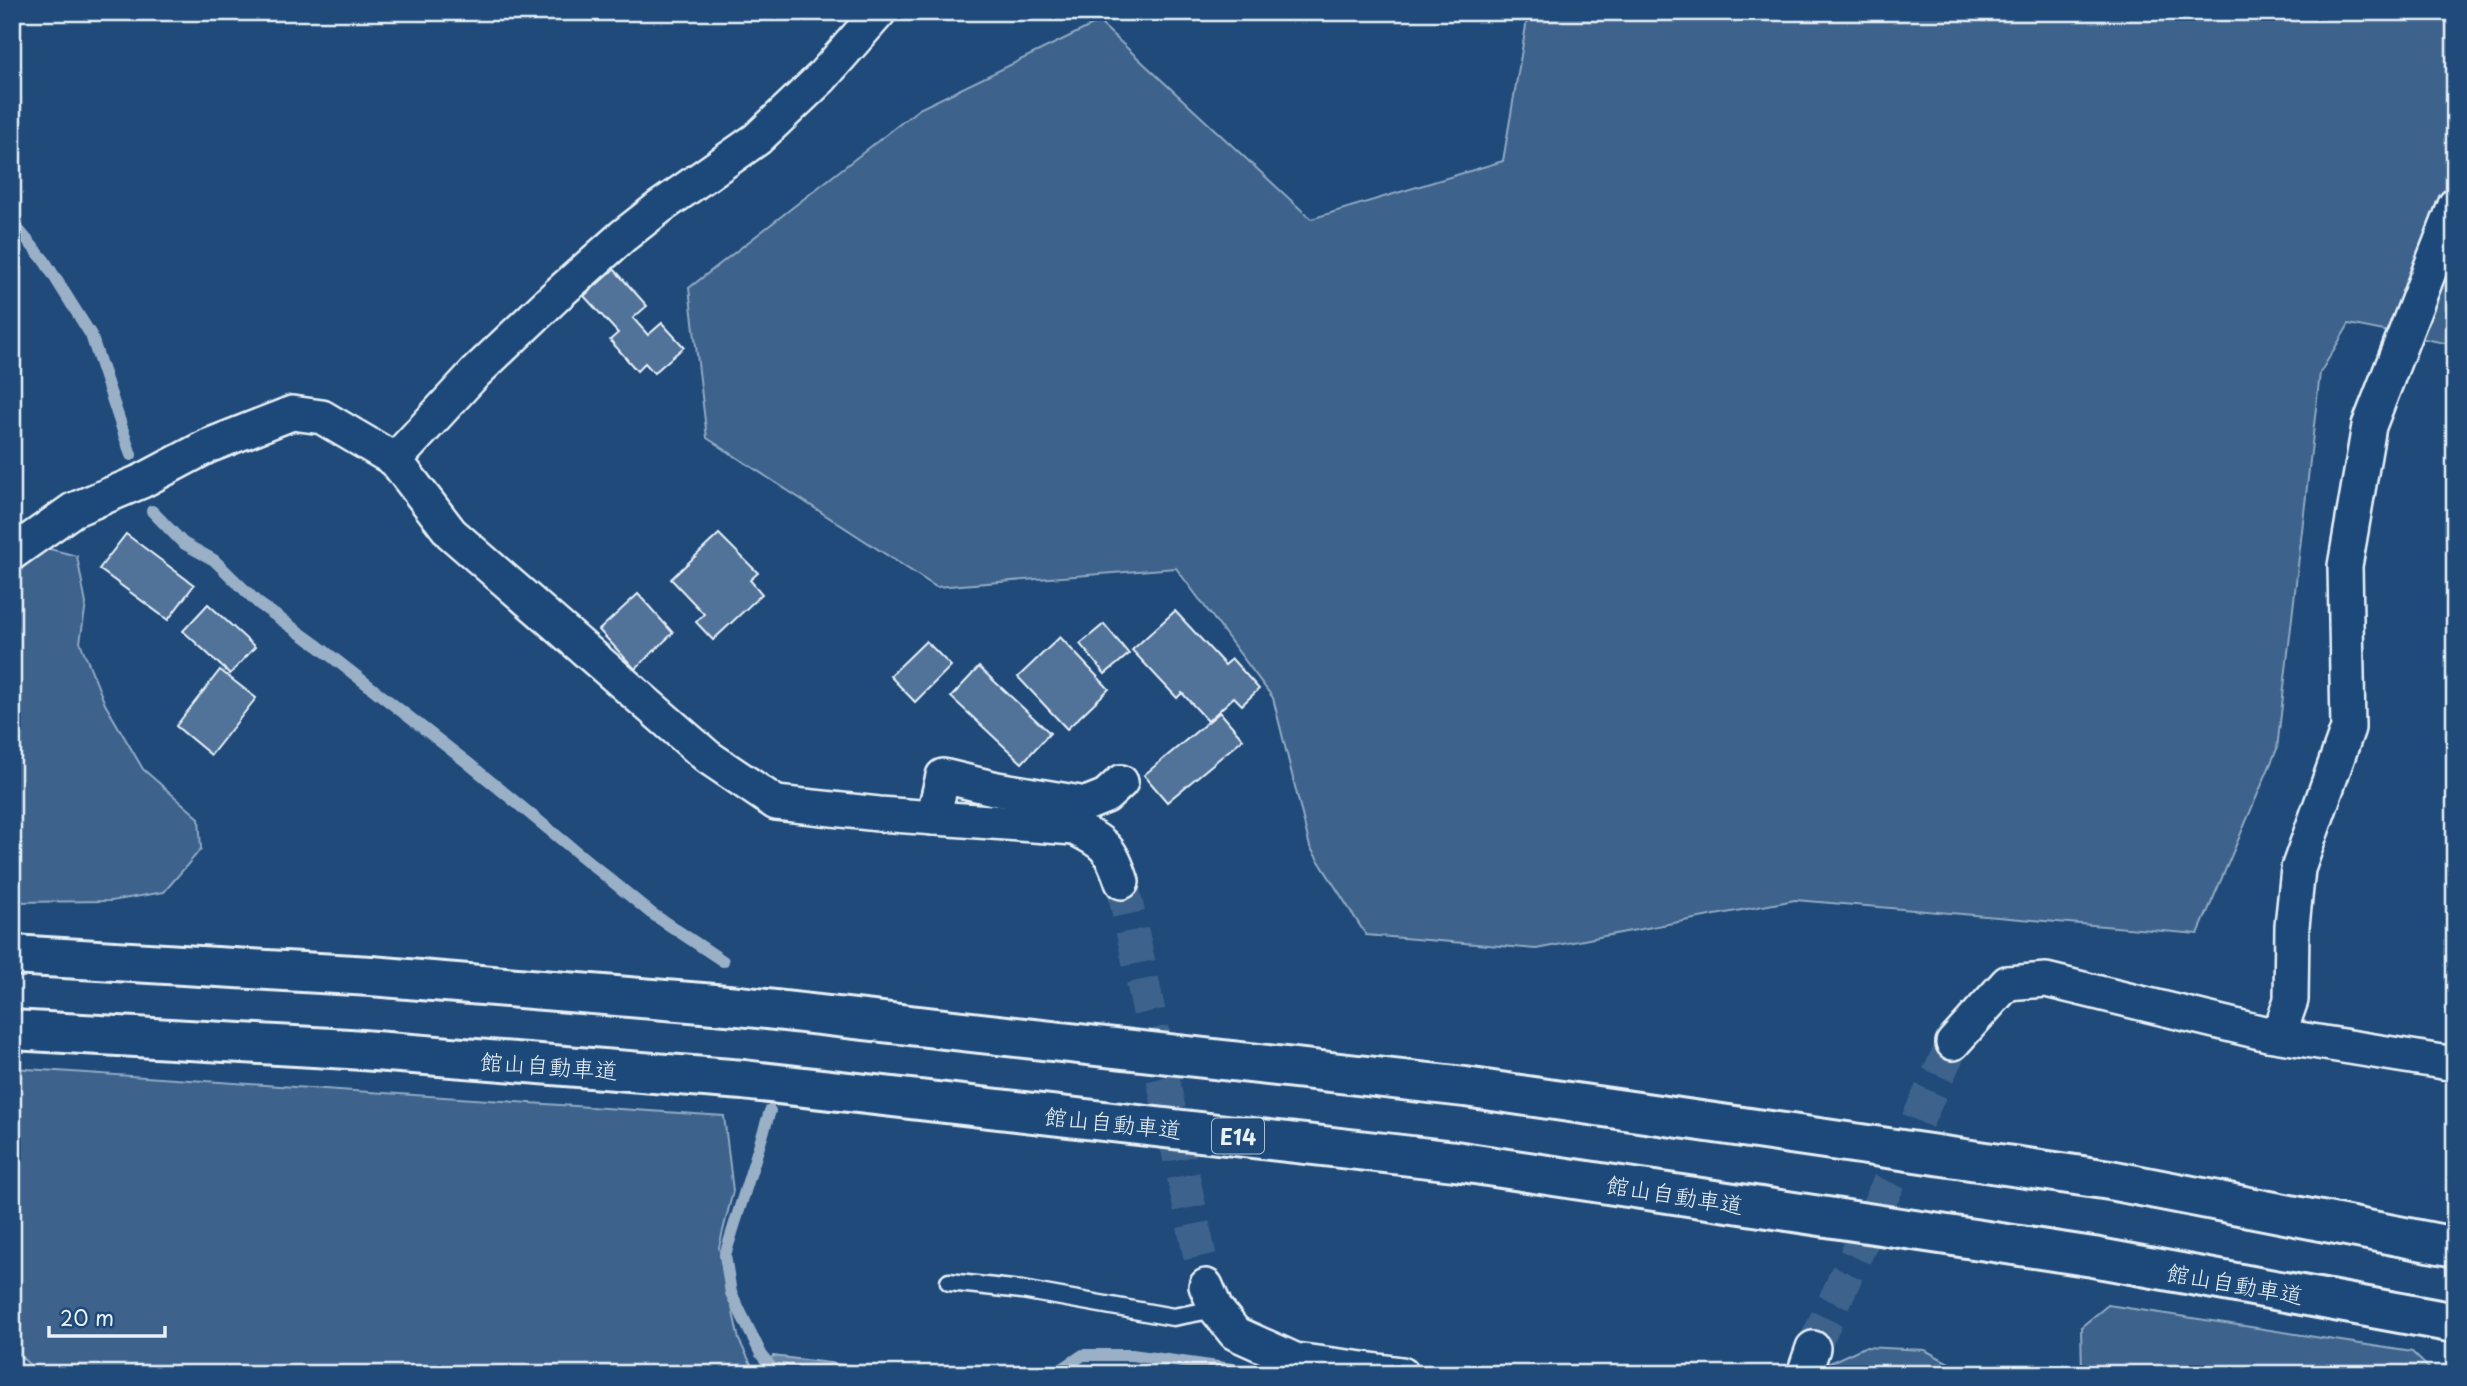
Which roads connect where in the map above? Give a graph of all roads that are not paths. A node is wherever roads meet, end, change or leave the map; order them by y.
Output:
1 (880, 12) edge
2 (2455, 205) edge
3 (395, 460) junction
4 (12, 553) edge
5 (1121, 782) dead end
6 (933, 818) junction
7 (1122, 882) tunnel mouth
8 (12, 956) edge
9 (12, 1030) edge
10 (2268, 1034) junction
11 (1953, 1043) tunnel mouth
12 (2455, 1064) edge
13 (2455, 1247) edge
14 (949, 1282) dead end
15 (1211, 1298) joint
16 (2455, 1323) edge
17 (1402, 1374) edge

1 - 3 street
2 - 10 street
3 - 4 street
3 - 6 street
5 - 6 street
6 - 7 street
8 - 13 highway
9 - 16 highway, 館山自動車道 / E14
10 - 11 street
10 - 12 street
14 - 15 lane
15 - 17 street

